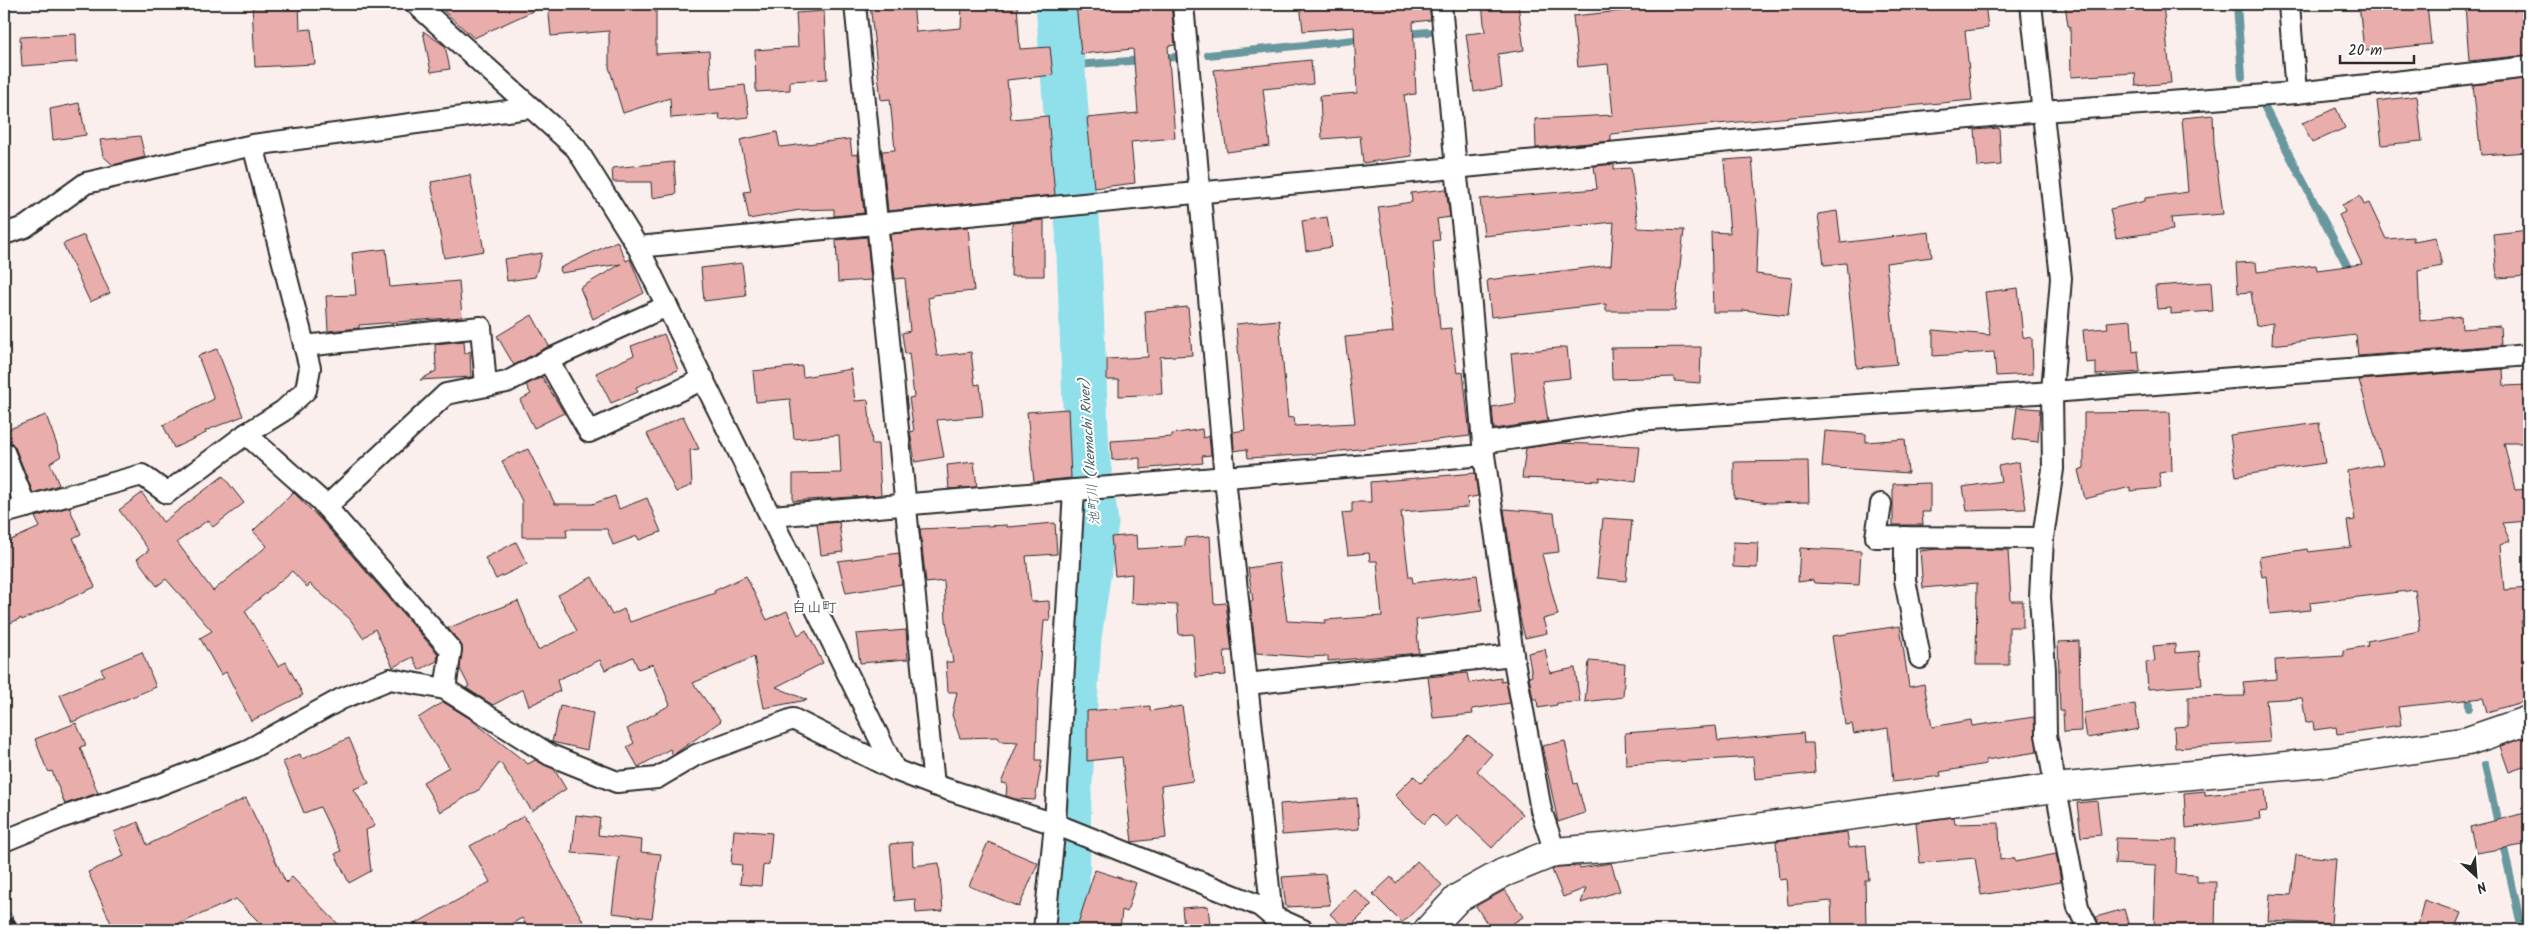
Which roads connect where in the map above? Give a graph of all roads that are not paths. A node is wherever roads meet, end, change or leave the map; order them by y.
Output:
1 (416, 4) edge
2 (855, 4) edge
3 (1183, 4) edge
4 (1440, 4) edge
5 (2031, 4) edge
6 (2289, 4) edge
7 (2529, 67) edge
8 (2296, 92) junction
9 (529, 108) junction
10 (2042, 111) junction
11 (253, 145) junction
12 (1456, 169) junction
13 (1200, 192) junction
14 (876, 222) junction
15 (4, 234) edge
16 (638, 246) junction
17 (667, 306) junction
18 (304, 346) junction
19 (2529, 355) edge
20 (548, 360) junction
21 (704, 378) junction
22 (486, 386) junction
23 (2052, 392) junction
24 (246, 434) junction
25 (1483, 449) junction
26 (4, 452) edge
27 (1225, 478) junction
28 (1074, 490) junction
29 (1881, 504) dead end
30 (904, 506) junction
31 (26, 507) junction
32 (326, 507) junction
33 (4, 513) edge
34 (772, 516) junction
35 (1905, 537) junction
36 (2043, 538) junction
37 (1513, 655) junction
38 (1920, 658) dead end
39 (1247, 684) junction
40 (445, 689) junction
41 (2529, 720) edge
42 (895, 770) junction
43 (934, 785) junction
44 (2055, 788) junction
45 (1054, 824) junction
46 (4, 841) edge
47 (1555, 852) junction
48 (1264, 917) edge
49 (1044, 930) edge
50 (1303, 930) edge
51 (1428, 930) edge
52 (2089, 930) edge

1 - 9 street
2 - 14 street
3 - 13 street
4 - 12 street
5 - 10 street
6 - 8 street
7 - 8 street
8 - 10 street
9 - 11 street
9 - 16 street
10 - 12 street
10 - 23 street
11 - 15 street
11 - 18 street
12 - 13 street
12 - 25 street
13 - 14 street
13 - 27 street
14 - 16 street
14 - 30 street
16 - 17 street
17 - 20 street
17 - 21 street
18 - 22 street
18 - 24 street
19 - 23 street
20 - 21 street
20 - 22 street
21 - 34 street
22 - 32 street
23 - 25 street
23 - 36 street
24 - 31 street
24 - 32 street
25 - 27 street
25 - 37 street
26 - 31 street
27 - 28 street
27 - 39 street
28 - 30 street
28 - 45 street
29 - 35 street
30 - 34 street
30 - 43 street
31 - 33 street
32 - 40 street
34 - 42 street
35 - 36 street
35 - 38 street
36 - 44 street
37 - 39 street
37 - 47 street
39 - 48 street
40 - 42 street
40 - 46 street
41 - 44 street
42 - 43 street
43 - 45 street
44 - 47 street
44 - 52 street
45 - 48 street
45 - 49 street
47 - 51 street
48 - 50 street

